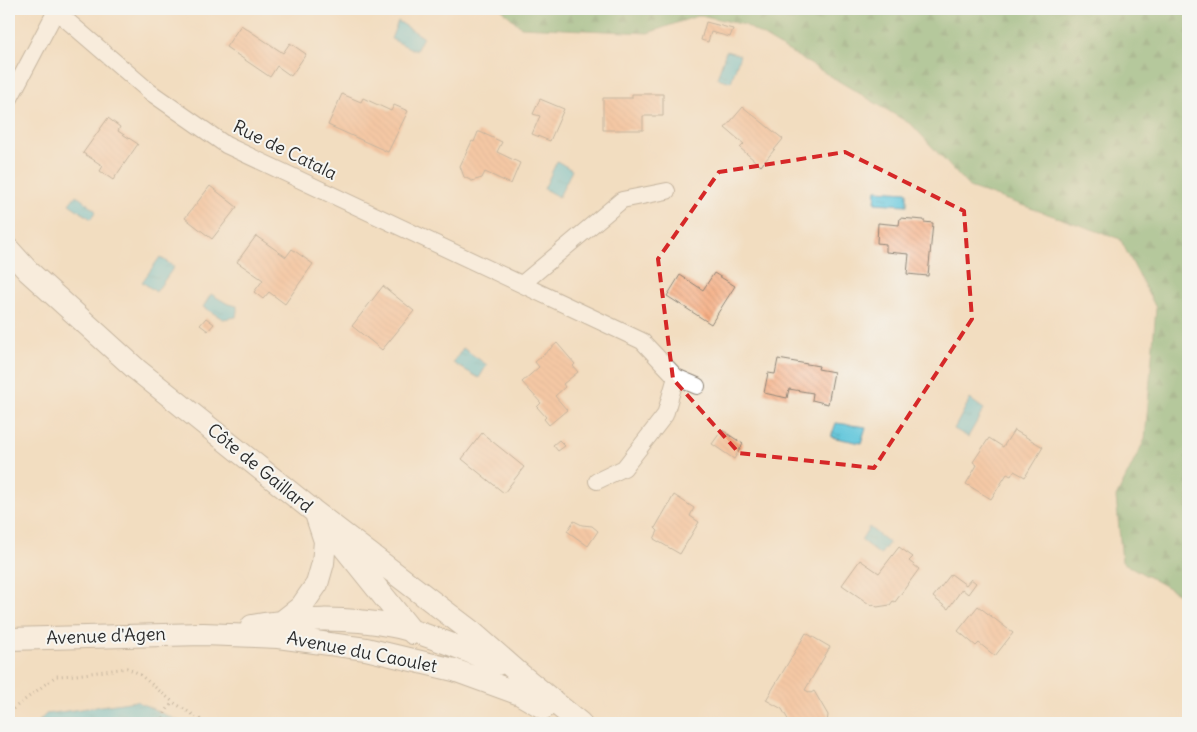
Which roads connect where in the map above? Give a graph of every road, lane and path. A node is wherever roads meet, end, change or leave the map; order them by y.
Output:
1 (56, 10) edge
2 (9, 100) edge
3 (668, 191) dead end
4 (9, 250) edge
5 (522, 284) junction
6 (676, 378) junction
7 (697, 386) dead end
8 (597, 481) dead end
9 (316, 514) junction
10 (404, 580) junction
11 (283, 621) junction
12 (402, 625) junction
13 (203, 634) junction
14 (9, 639) edge
15 (366, 649) junction
16 (454, 670) junction
17 (521, 674) junction
18 (173, 702) junction
19 (9, 712) edge
20 (161, 723) edge
21 (206, 723) edge
22 (567, 723) edge
23 (580, 723) edge

1 - 2 street
1 - 5 street, Rue de Catala
3 - 5 street
4 - 9 street, Côte de Gaillard
5 - 6 street, Rue de Catala
6 - 7 street
6 - 8 street
9 - 10 street, Côte de Gaillard
9 - 11 street
9 - 12 street
10 - 12 street
10 - 17 street, Côte de Gaillard
11 - 12 street, Avenue du Caoulet
11 - 13 street, Avenue du Caoulet
12 - 15 street
12 - 16 street
12 - 17 street, Avenue du Caoulet
13 - 14 street, Avenue d'Agen
13 - 15 street, Avenue du Caoulet
15 - 16 street, Avenue du Caoulet
16 - 22 street, Avenue du Caoulet
17 - 23 street, Côte de Gaillard
18 - 19 path
18 - 20 path
18 - 21 path

